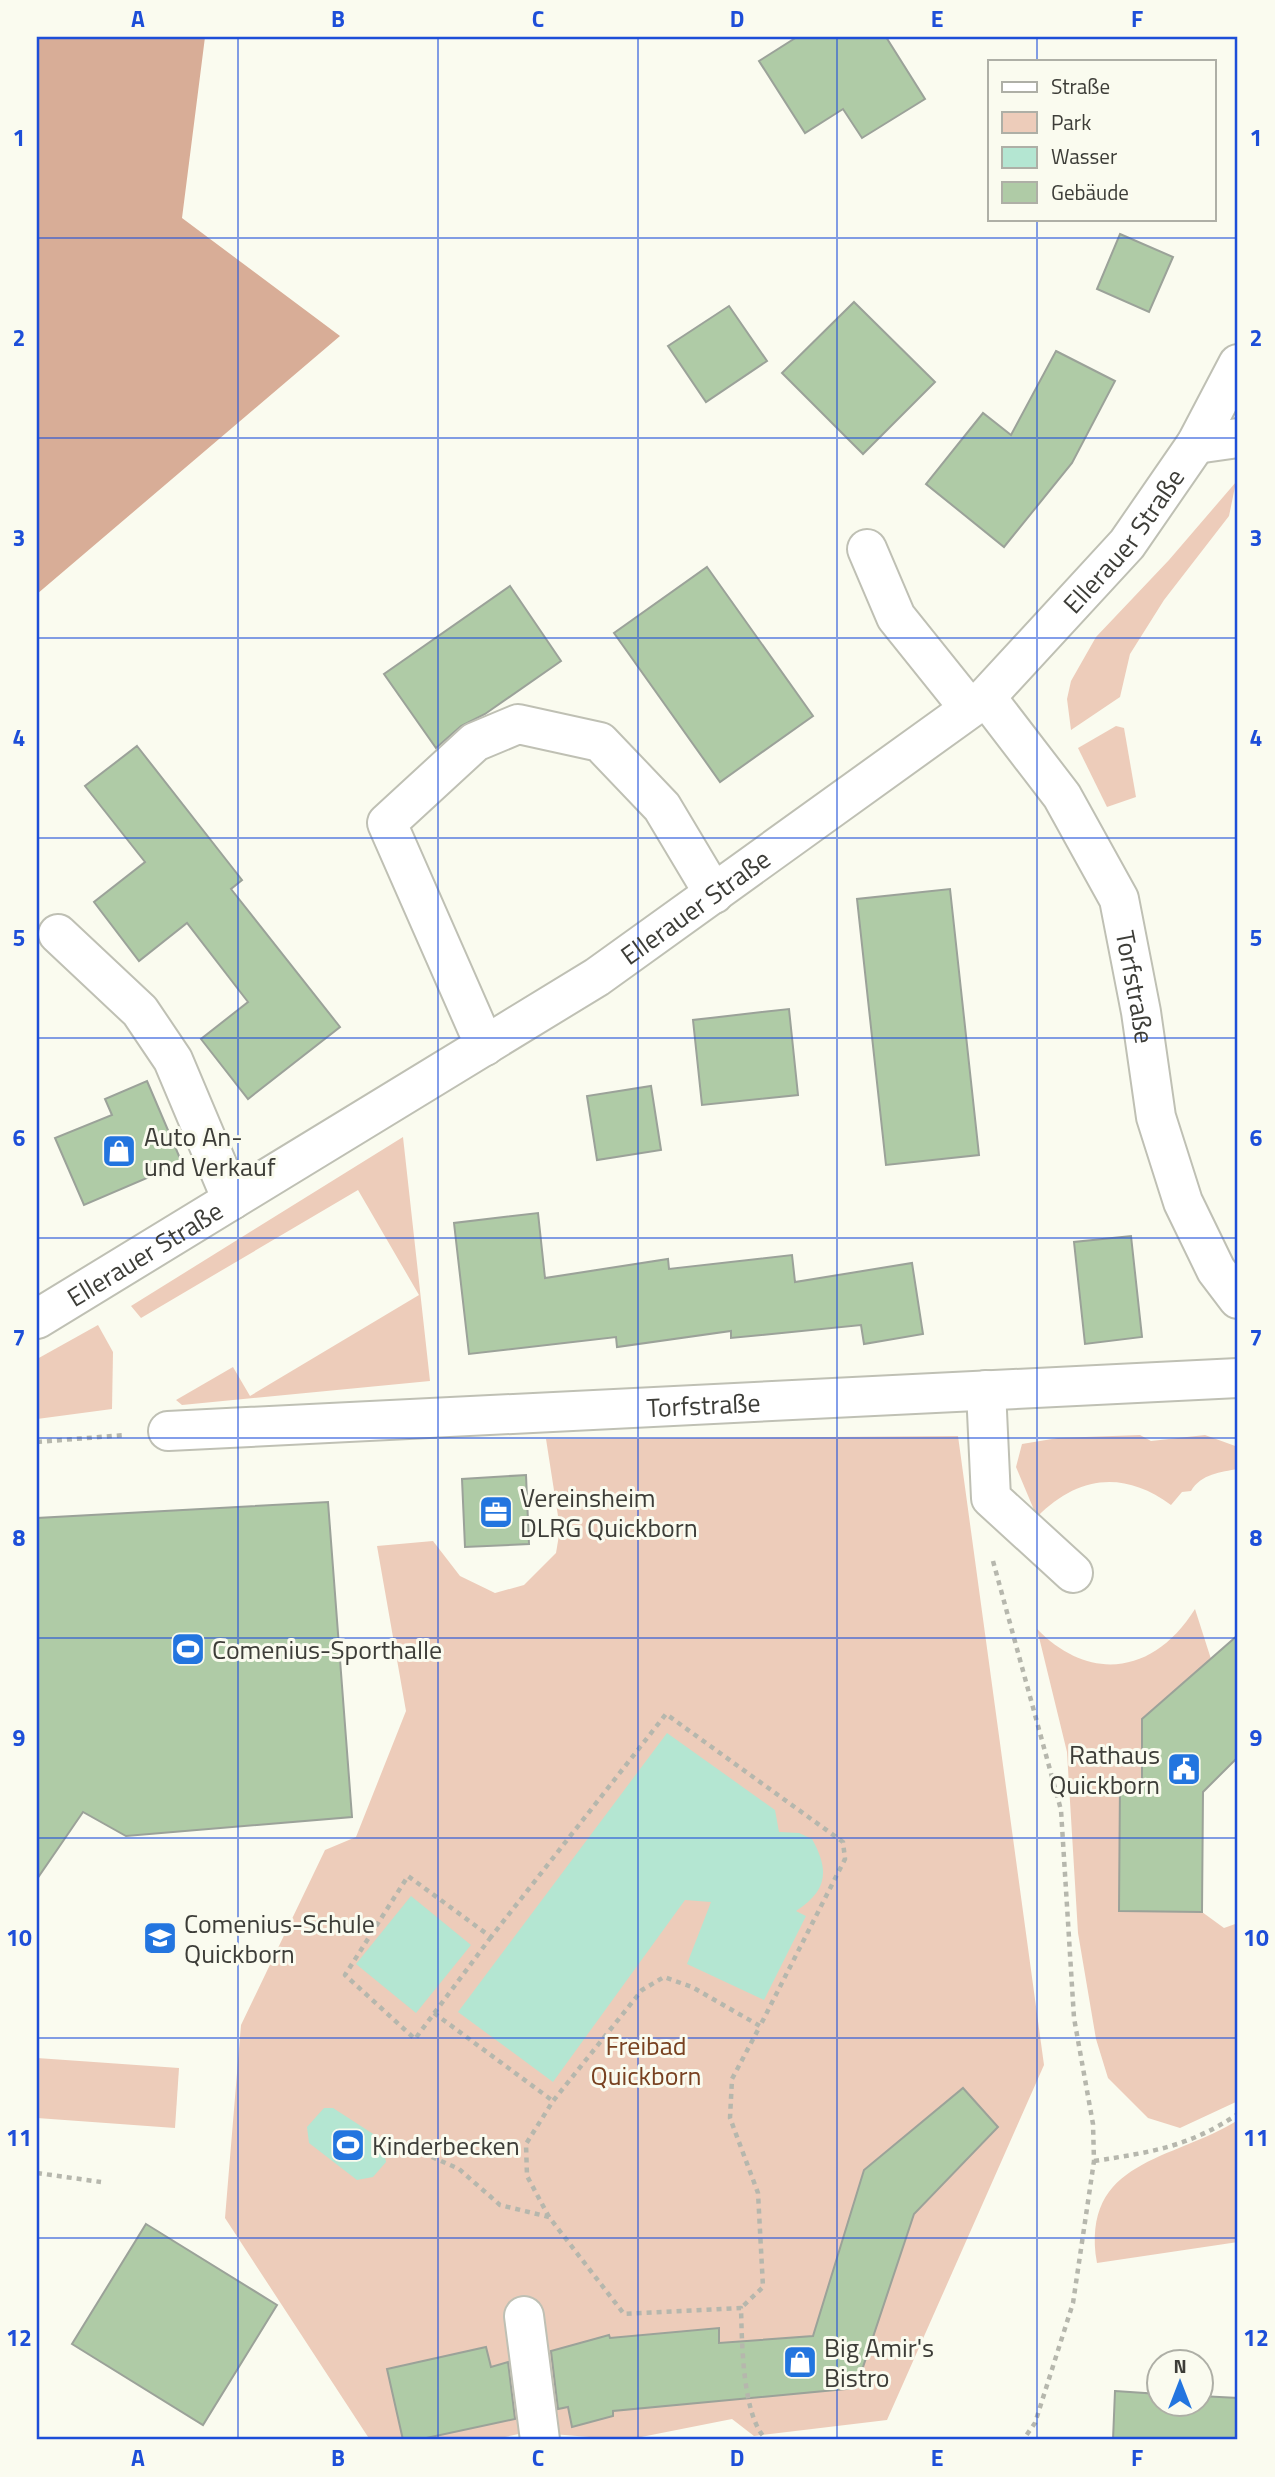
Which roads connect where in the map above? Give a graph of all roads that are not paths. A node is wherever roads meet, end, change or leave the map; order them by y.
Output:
1 (1238, 364) edge
2 (1238, 438) edge
3 (1196, 444) junction
4 (867, 549) dead end
5 (977, 702) junction
6 (714, 894) junction
7 (58, 934) dead end
8 (485, 1046) junction
9 (232, 1200) junction
10 (1238, 1299) edge
11 (37, 1319) edge
12 (1238, 1378) edge
13 (986, 1390) junction
14 (168, 1432) road end
15 (1073, 1573) dead end
16 (524, 2316) dead end
17 (540, 2440) edge

1 - 3 street, Ellerauer Straße
2 - 3 street
3 - 5 street, Ellerauer Straße
4 - 5 street, Torfstraße
5 - 6 street, Ellerauer Straße
5 - 10 street, Torfstraße
6 - 8 street, Ellerauer Straße
6 - 8 street
7 - 9 street
8 - 9 street, Ellerauer Straße
9 - 11 street, Ellerauer Straße
12 - 13 street, Torfstraße
13 - 14 street, Torfstraße
13 - 15 street
16 - 17 street

